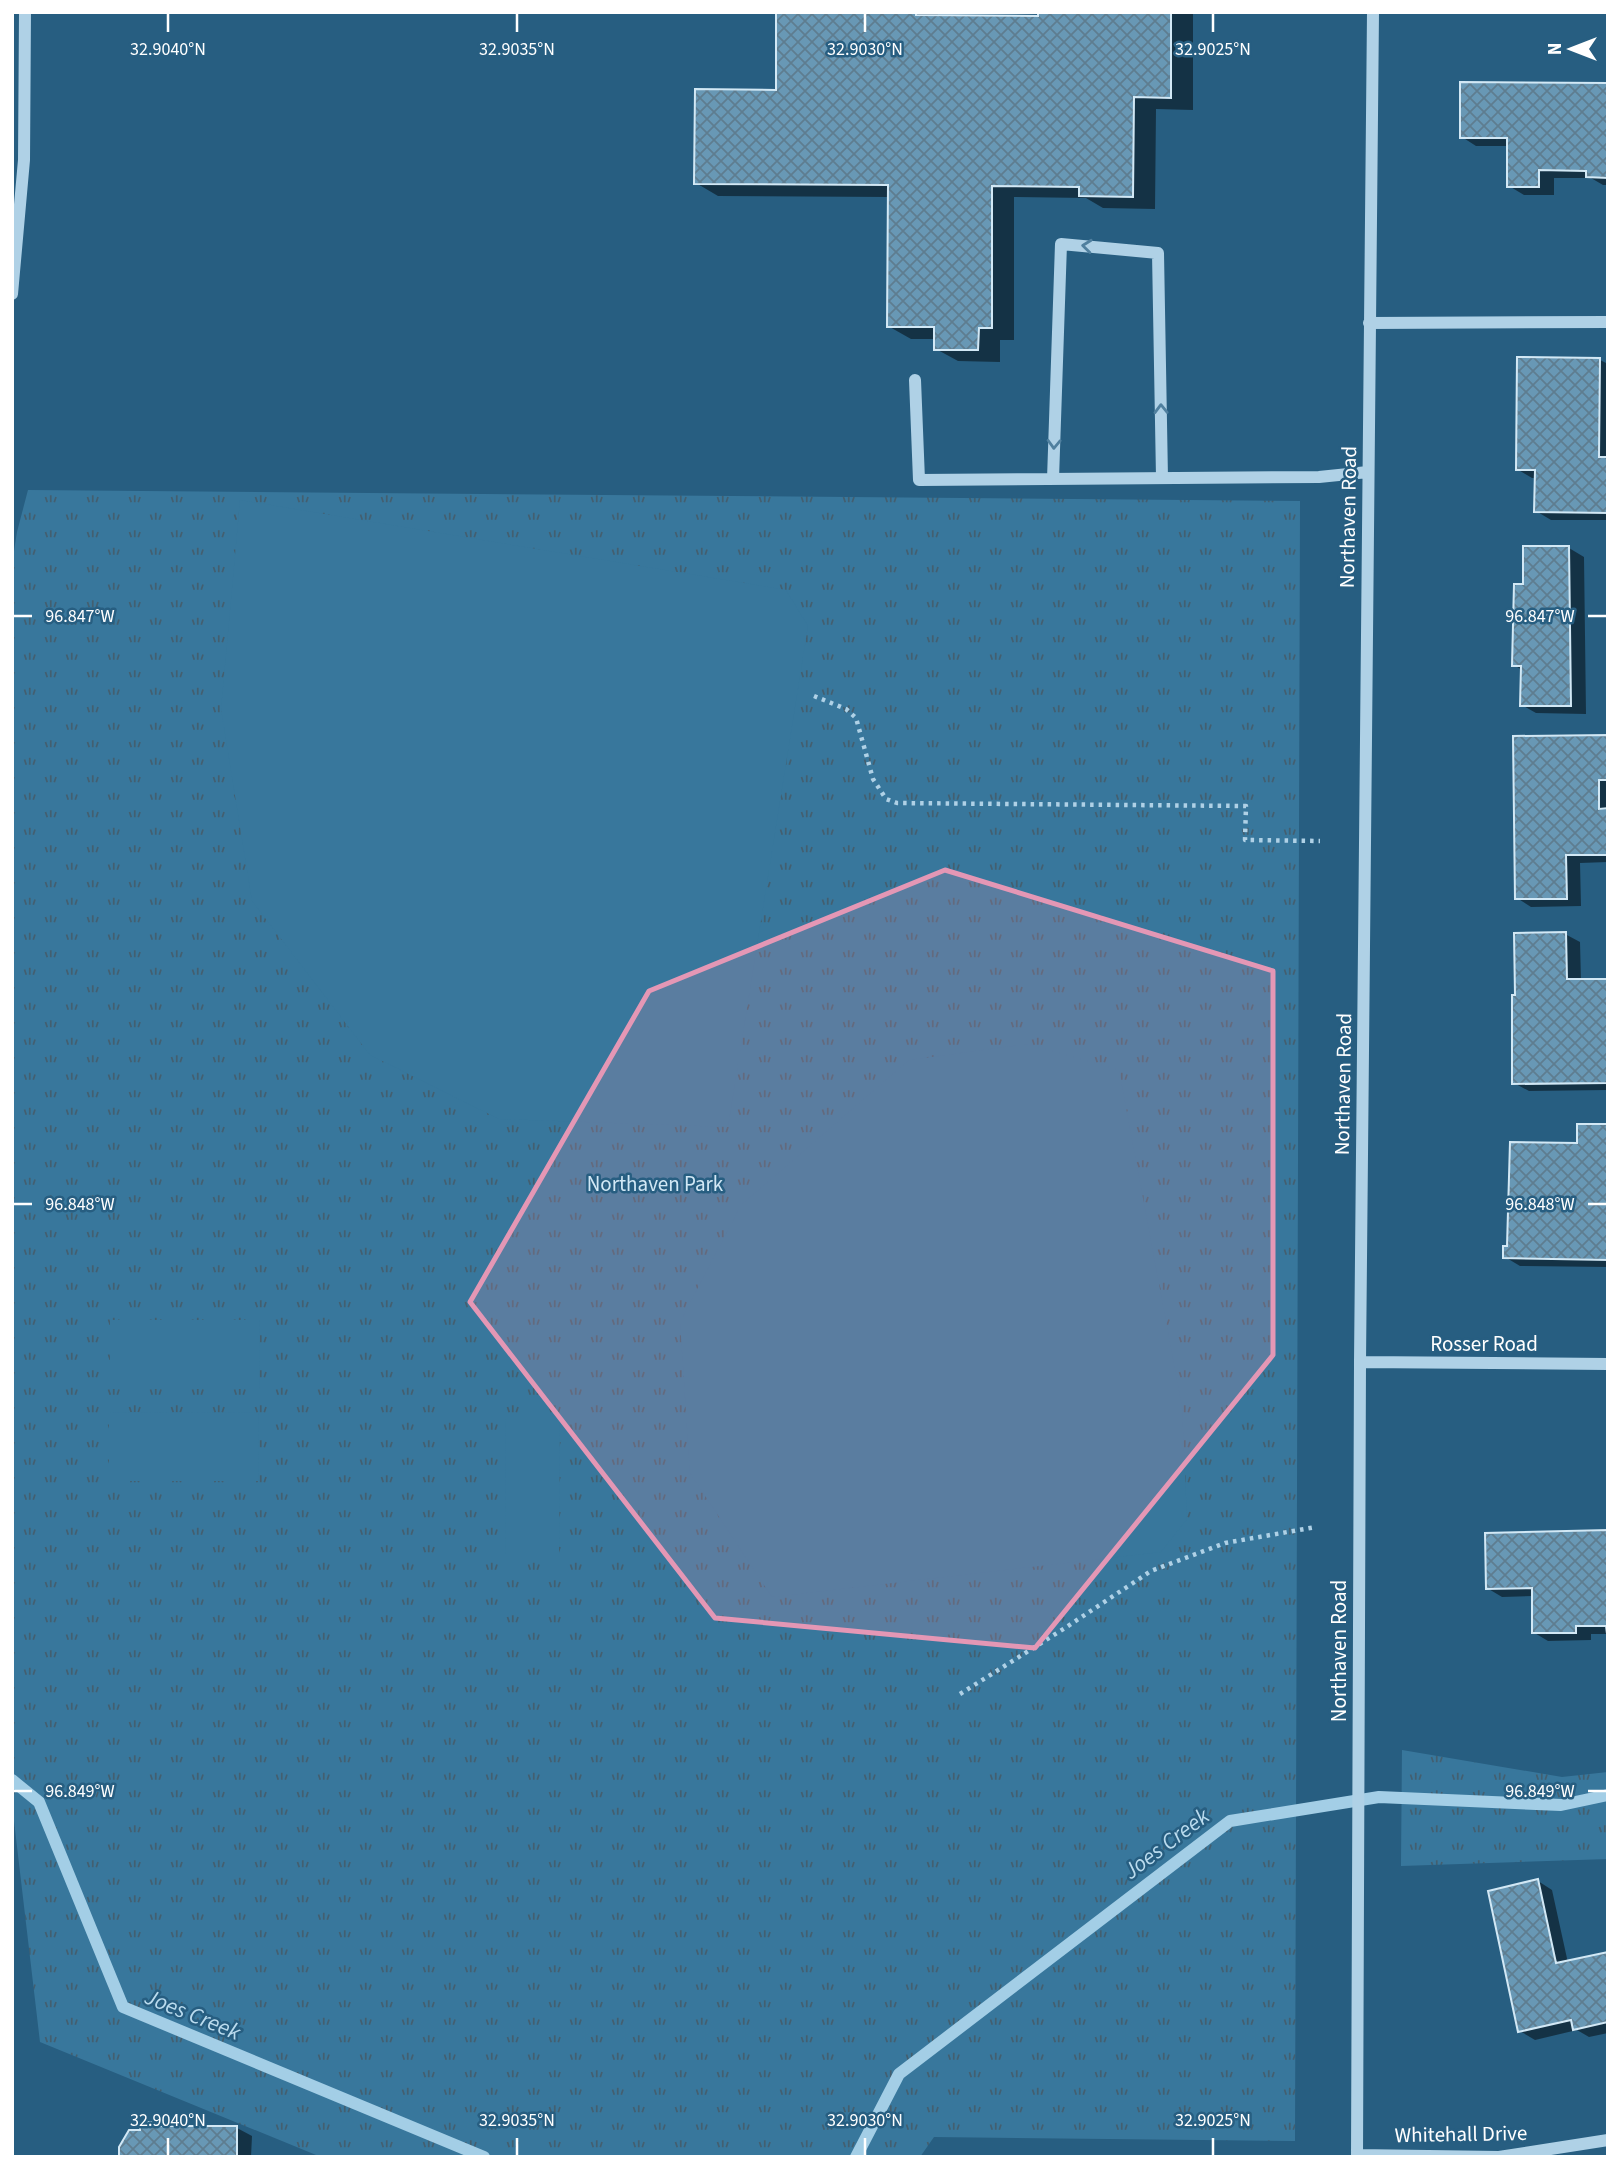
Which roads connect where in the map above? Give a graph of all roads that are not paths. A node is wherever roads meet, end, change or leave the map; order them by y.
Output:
1 (25, 12) edge
2 (1373, 12) edge
3 (12, 294) edge
4 (1608, 322) edge
5 (1369, 323) junction
6 (915, 380) dead end
7 (1368, 472) junction
8 (1162, 478) junction
9 (1053, 479) junction
10 (1360, 1362) junction
11 (1608, 1364) edge
12 (1608, 2140) edge
13 (1357, 2156) edge

1 - 3 street
2 - 5 street, Northaven Road
4 - 5 street
5 - 7 street, Northaven Road
6 - 9 street
7 - 8 street
7 - 10 street, Northaven Road
8 - 9 street
8 -> 9 street
10 - 11 street, Rosser Road
10 - 13 street, Northaven Road
12 - 13 street, Whitehall Drive

